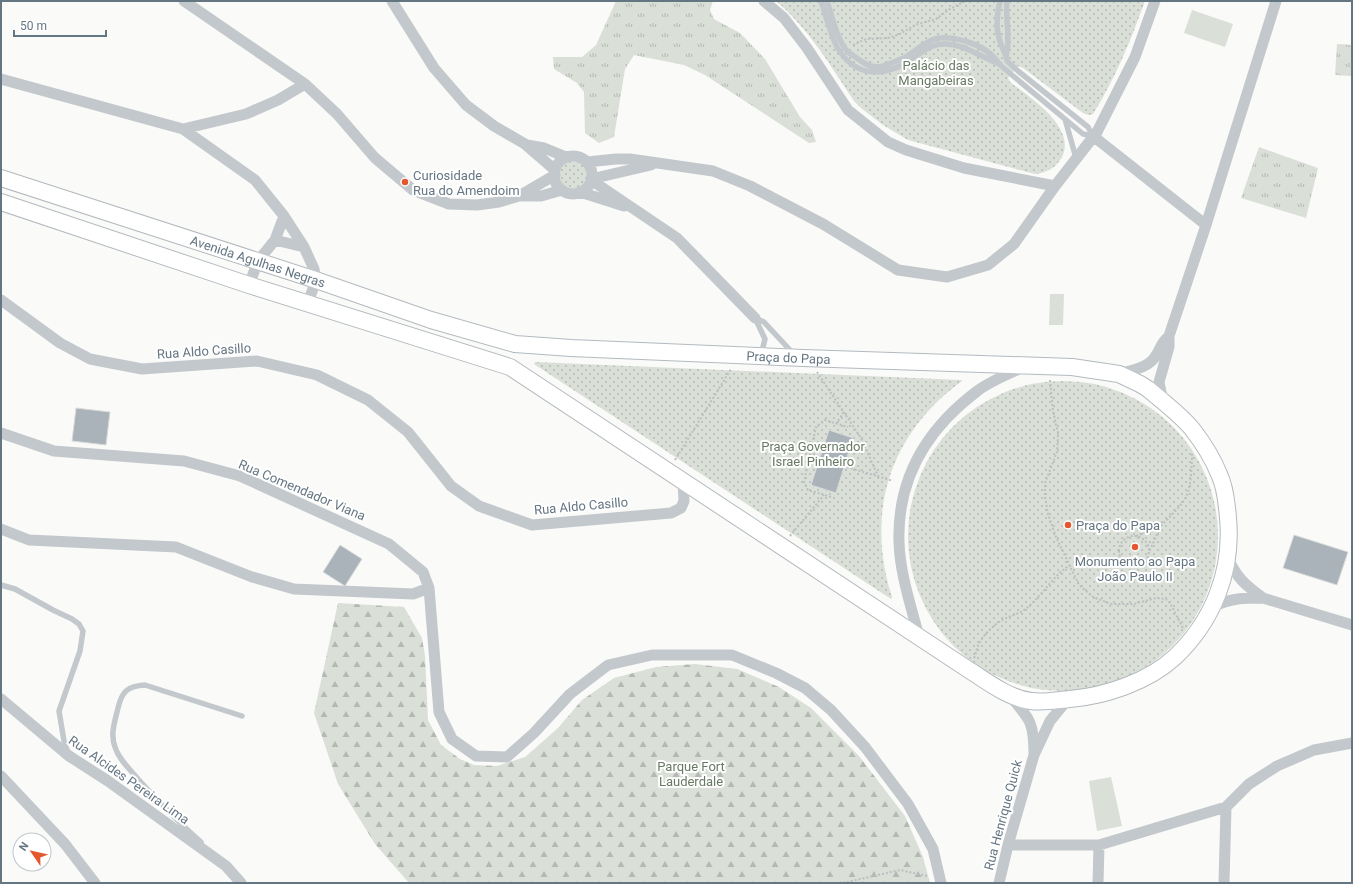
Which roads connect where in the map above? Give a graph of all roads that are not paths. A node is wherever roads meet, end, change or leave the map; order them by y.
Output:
1 (184, 1) edge
2 (392, 1) edge
3 (764, 1) edge
4 (821, 1) edge
5 (827, 1) edge
6 (1000, 1) edge
7 (1007, 1) edge
8 (1155, 1) edge
9 (1276, 1) edge
10 (1006, 56) junction
11 (1000, 65) junction
12 (1, 79) edge
13 (305, 84) junction
14 (1065, 120) junction
15 (183, 129) junction
16 (1093, 136) junction
17 (525, 144) junction
18 (566, 157) junction
19 (1076, 159) junction
20 (587, 162) junction
21 (661, 163) junction
22 (555, 172) junction
23 (1, 178) edge
24 (591, 179) junction
25 (1055, 186) junction
26 (562, 190) junction
27 (580, 192) junction
28 (519, 196) junction
29 (1, 202) edge
30 (638, 211) junction
31 (284, 216) junction
32 (1206, 225) junction
33 (275, 240) junction
34 (304, 247) junction
35 (258, 261) junction
36 (316, 280) junction
37 (249, 285) junction
38 (1, 300) edge
39 (308, 303) junction
40 (755, 318) junction
41 (1169, 336) junction
42 (515, 344) junction
43 (761, 356) junction
44 (803, 358) junction
45 (1026, 366) junction
46 (510, 367) junction
47 (1119, 374) junction
48 (1163, 402) junction
49 (1, 433) edge
50 (683, 481) junction
51 (1, 529) edge
52 (1227, 558) junction
53 (1, 585) edge
54 (429, 588) junction
55 (1263, 598) junction
56 (1214, 606) junction
57 (1352, 625) edge
58 (919, 637) junction
59 (1008, 694) junction
60 (1, 699) edge
61 (1068, 699) junction
62 (242, 716) dead end
63 (1352, 743) edge
64 (1034, 755) junction
65 (69, 756) junction
66 (1, 776) edge
67 (1226, 807) junction
68 (1008, 845) junction
69 (1099, 845) junction
70 (210, 855) junction
71 (941, 881) edge
72 (94, 883) edge
73 (241, 883) edge
74 (999, 883) edge
75 (1098, 883) edge
76 (1224, 883) edge

1 - 13 street
2 - 17 street
3 - 25 street
4 - 11 lane
5 - 11 lane
6 - 10 lane
7 - 10 lane
8 - 16 street
9 - 32 street
10 - 16 lane
11 - 14 lane
12 - 15 street
13 - 15 street
13 - 28 street
14 - 16 lane
14 - 19 lane
15 - 31 street
16 - 19 street
16 - 32 street
17 - 18 street
17 - 22 street
18 - 20 street
18 - 22 street
19 - 25 street
20 - 21 street
20 - 24 street
21 - 24 street
21 - 25 street
22 - 26 street
22 - 28 street
23 - 35 street, Avenida Agulhas Negras
24 - 27 street
24 - 30 street
26 - 27 street
26 - 28 street
27 - 30 street
29 - 37 street, Avenida Agulhas Negras
30 - 40 street
31 - 33 street
31 - 34 street
32 - 41 street
33 - 34 street
33 - 35 street
34 - 36 street
35 - 36 street, Avenida Agulhas Negras
35 - 37 street
36 - 39 street
36 - 42 street, Avenida Agulhas Negras
37 - 39 street, Avenida Agulhas Negras
38 - 50 street, Rua Aldo Casillo
39 - 46 street, Avenida Agulhas Negras
40 - 43 lane
40 - 44 lane
41 - 47 street
41 - 48 street
42 - 43 street, Praça do Papa
42 - 46 street
43 - 44 street, Praça do Papa
44 - 45 street, Praça do Papa
45 - 47 street, Praça do Papa
45 - 58 street
46 - 50 street, Praça do Papa
47 - 48 street, Praça do Papa
48 - 52 street, Praça do Papa
49 - 54 street, Rua Comendador Viana
50 - 58 street, Praça do Papa
51 - 54 street
52 - 55 street
52 - 56 street, Praça do Papa
53 - 65 lane
54 - 71 street
55 - 56 street
55 - 57 street
56 - 61 street, Praça do Papa
58 - 59 street, Praça do Papa
59 - 61 street, Praça do Papa
59 - 64 street, Rua Henrique Quick
60 - 65 street, Rua Alcides Pereira Lima
61 - 64 street, Rua Henrique Quick
62 - 70 lane
63 - 67 street
64 - 68 street, Rua Henrique Quick
65 - 70 street, Rua Alcides Pereira Lima
66 - 72 street
67 - 69 street
67 - 76 street
68 - 69 street
68 - 74 street, Rua Henrique Quick
69 - 75 street
70 - 73 street, Rua Alcides Pereira Lima

